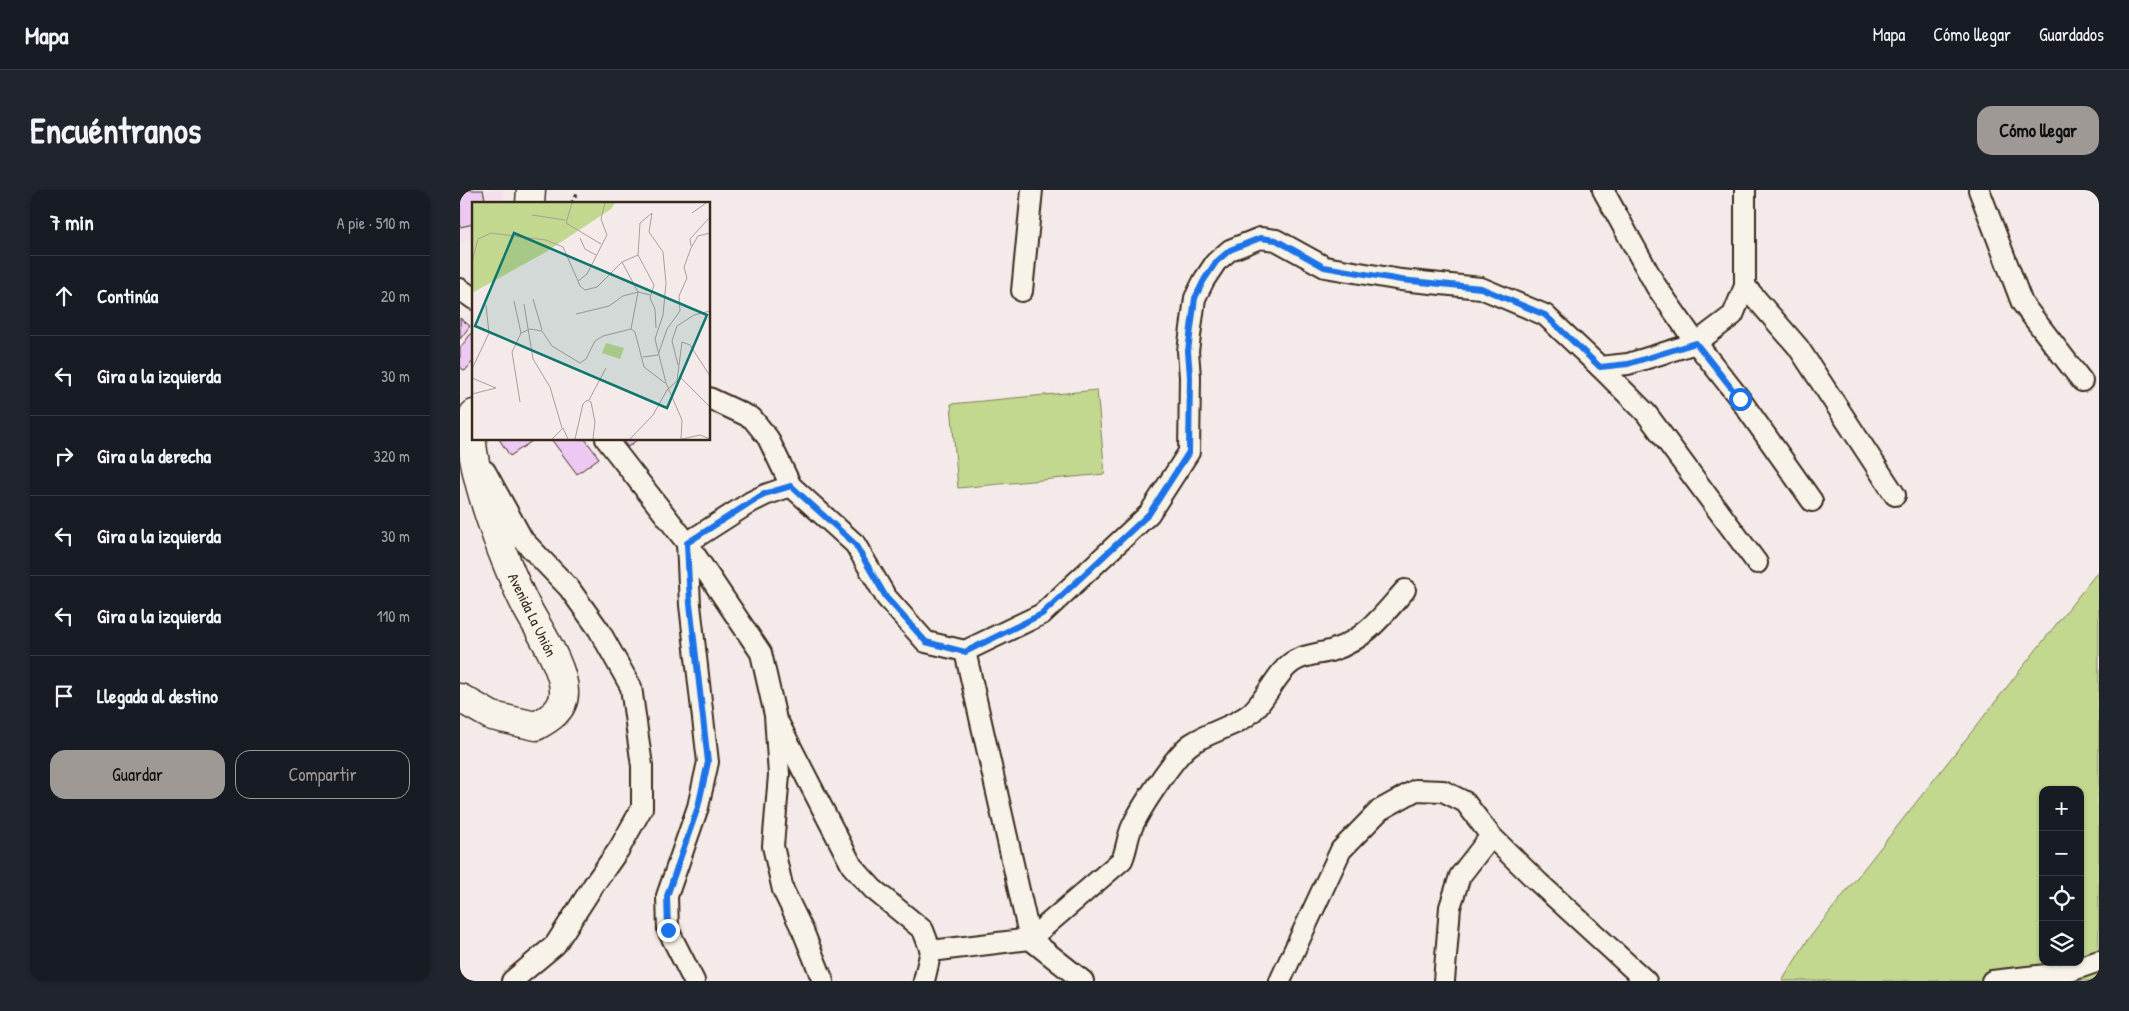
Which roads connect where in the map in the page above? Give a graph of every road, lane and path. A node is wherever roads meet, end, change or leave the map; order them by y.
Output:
1 (579, 190) edge
2 (1032, 190) edge
3 (1603, 190) edge
4 (1745, 190) edge
5 (1979, 190) edge
6 (572, 202) edge
7 (1745, 286) junction
8 (460, 290) edge
9 (1022, 291) dead end
10 (472, 299) edge
11 (1696, 343) junction
12 (1600, 367) junction
13 (2082, 381) dead end
14 (710, 398) edge
15 (472, 422) edge
16 (607, 440) edge
17 (466, 448) edge
18 (791, 486) junction
19 (1896, 495) dead end
20 (1812, 501) dead end
21 (687, 543) junction
22 (1757, 563) dead end
23 (1406, 590) dead end
24 (965, 652) junction
25 (460, 698) edge
26 (775, 715) junction
27 (1492, 836) junction
28 (1030, 939) junction
29 (931, 951) junction
30 (2099, 961) edge
31 (512, 981) edge
32 (694, 981) edge
33 (823, 981) edge
34 (924, 981) edge
35 (1083, 981) edge
36 (1280, 981) edge
37 (1444, 981) edge
38 (1646, 981) edge
39 (1992, 981) edge

1 - 6 path
2 - 9 street
3 - 11 street
4 - 7 street
5 - 13 street
7 - 11 street
7 - 19 street
8 - 10 street
11 - 12 street
11 - 20 street
12 - 22 street
12 - 24 street
14 - 18 street
15 - 17 main road, Avenida La Unión
16 - 21 street
17 - 25 main road, Avenida La Unión
17 - 31 street
18 - 21 street
18 - 24 street
21 - 26 street
21 - 32 street
23 - 28 street
24 - 28 street
26 - 29 street
26 - 33 street
27 - 36 street
27 - 37 street
27 - 38 street
28 - 29 street
28 - 35 street
29 - 34 street
30 - 39 street

